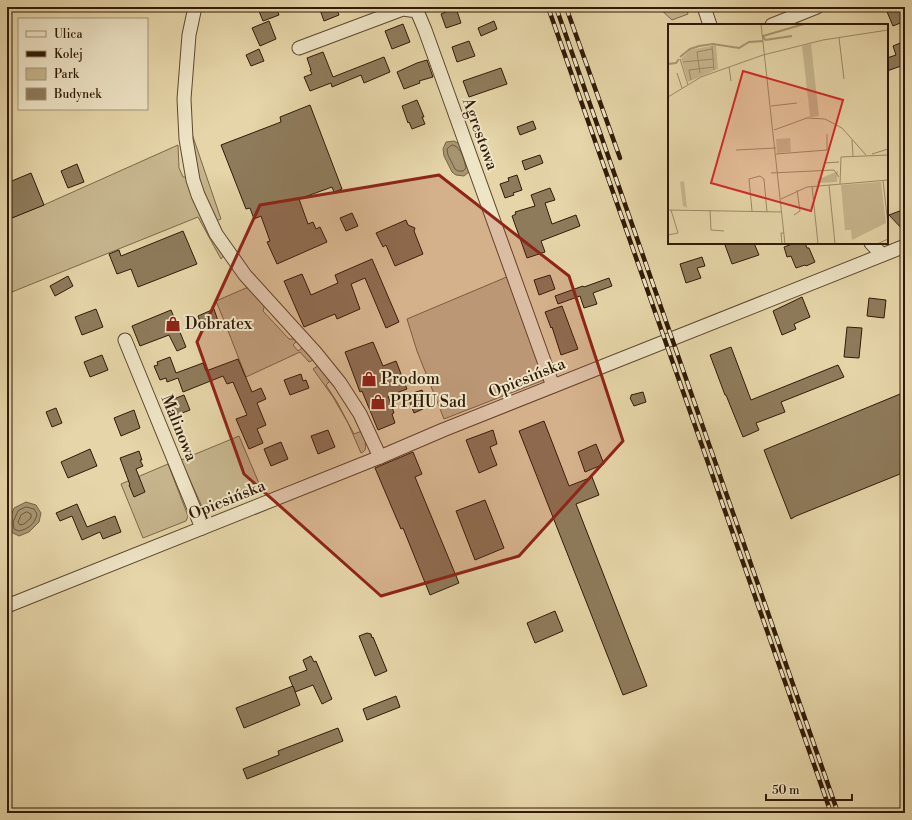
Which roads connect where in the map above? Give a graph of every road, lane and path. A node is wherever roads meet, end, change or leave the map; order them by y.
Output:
1 (195, 7) edge
2 (704, 7) edge
3 (817, 7) edge
4 (710, 24) edge
5 (774, 24) edge
6 (299, 48) dead end
7 (872, 244) edge
8 (905, 246) edge
9 (882, 255) junction
10 (125, 340) dead end
11 (552, 386) junction
12 (380, 457) junction
13 (202, 528) junction
14 (7, 606) edge

1 - 12 street
2 - 4 street
3 - 5 street
6 - 11 street, Agrestowa
7 - 9 street
8 - 9 street, Opiesińska
9 - 11 street, Opiesińska
10 - 13 street, Malinowa
11 - 12 street, Opiesińska
12 - 13 street, Opiesińska
13 - 14 street, Opiesińska

